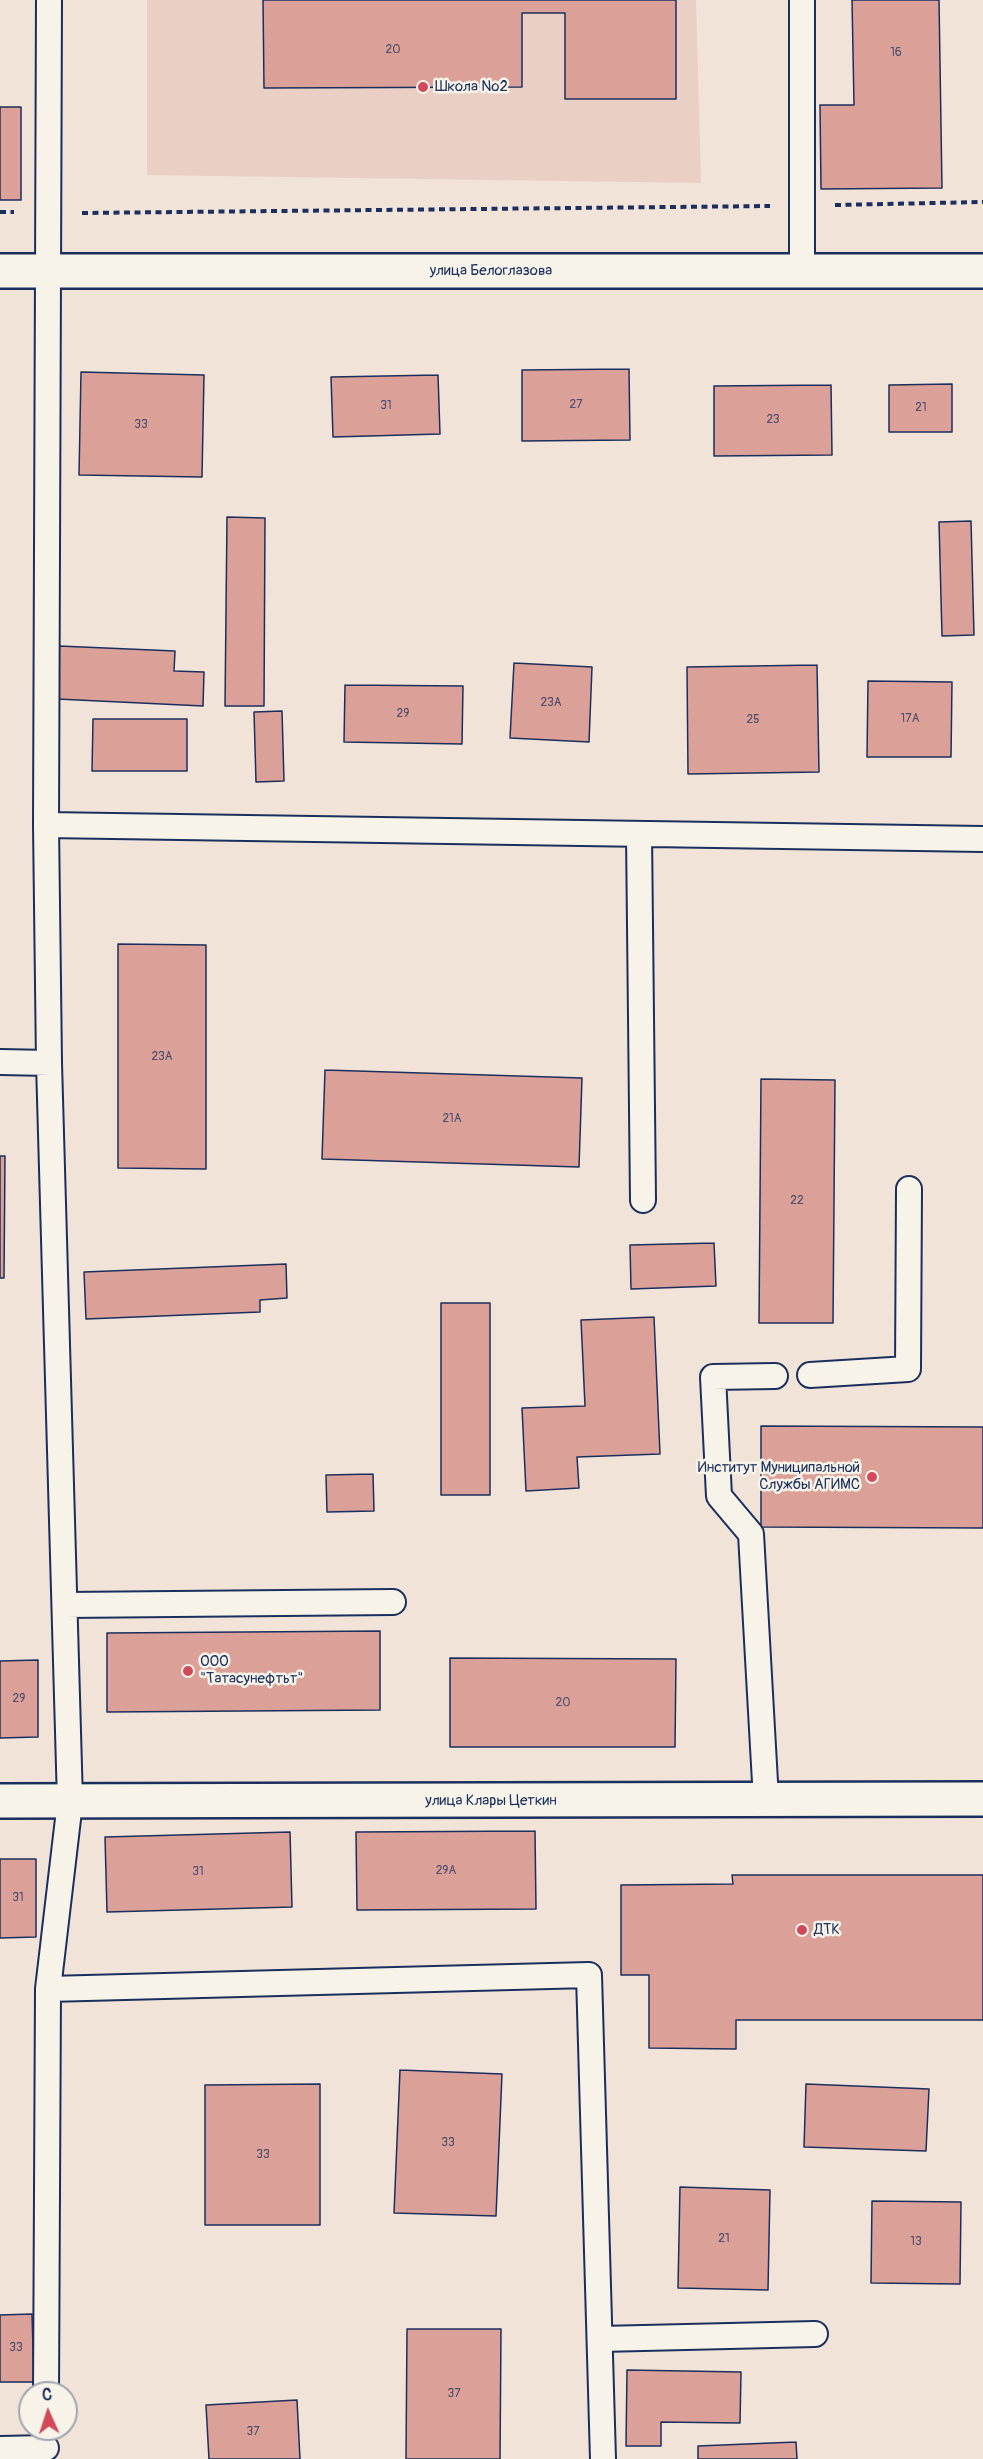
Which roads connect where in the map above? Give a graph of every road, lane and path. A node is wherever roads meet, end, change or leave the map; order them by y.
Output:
1 (49, 0) edge
2 (802, 0) edge
3 (983, 201) edge
4 (802, 206) junction
5 (0, 212) edge
6 (48, 213) junction
7 (0, 271) edge
8 (47, 271) junction
9 (983, 271) edge
10 (802, 272) junction
11 (46, 825) junction
12 (639, 834) junction
13 (983, 839) edge
14 (0, 1062) edge
15 (49, 1063) junction
16 (909, 1189) dead end
17 (644, 1200) dead end
18 (810, 1375) dead end
19 (775, 1376) dead end
20 (393, 1602) dead end
21 (65, 1605) junction
22 (983, 1799) edge
23 (766, 1800) junction
24 (0, 1801) edge
25 (70, 1802) junction
26 (48, 1989) junction
27 (815, 2334) dead end
28 (600, 2339) junction
29 (46, 2381) edge
30 (46, 2445) edge
31 (0, 2449) edge
32 (603, 2459) edge

1 - 6 lane
2 - 4 lane
3 - 4 path
4 - 6 path
4 - 10 lane
5 - 6 path
6 - 8 lane
7 - 8 street, улица Белоглазова
8 - 10 street, улица Белоглазова
8 - 11 lane
9 - 10 street, улица Белоглазова
11 - 12 lane
11 - 15 lane
12 - 13 lane
12 - 17 lane
14 - 15 lane
15 - 21 lane
16 - 18 lane
19 - 23 lane
20 - 21 lane
21 - 25 lane
22 - 23 street, улица Клары Цеткин
23 - 25 street, улица Клары Цеткин
24 - 25 street, улица Клары Цеткин
25 - 26 lane
26 - 28 lane
26 - 29 lane
27 - 28 lane
28 - 32 lane
30 - 31 lane

